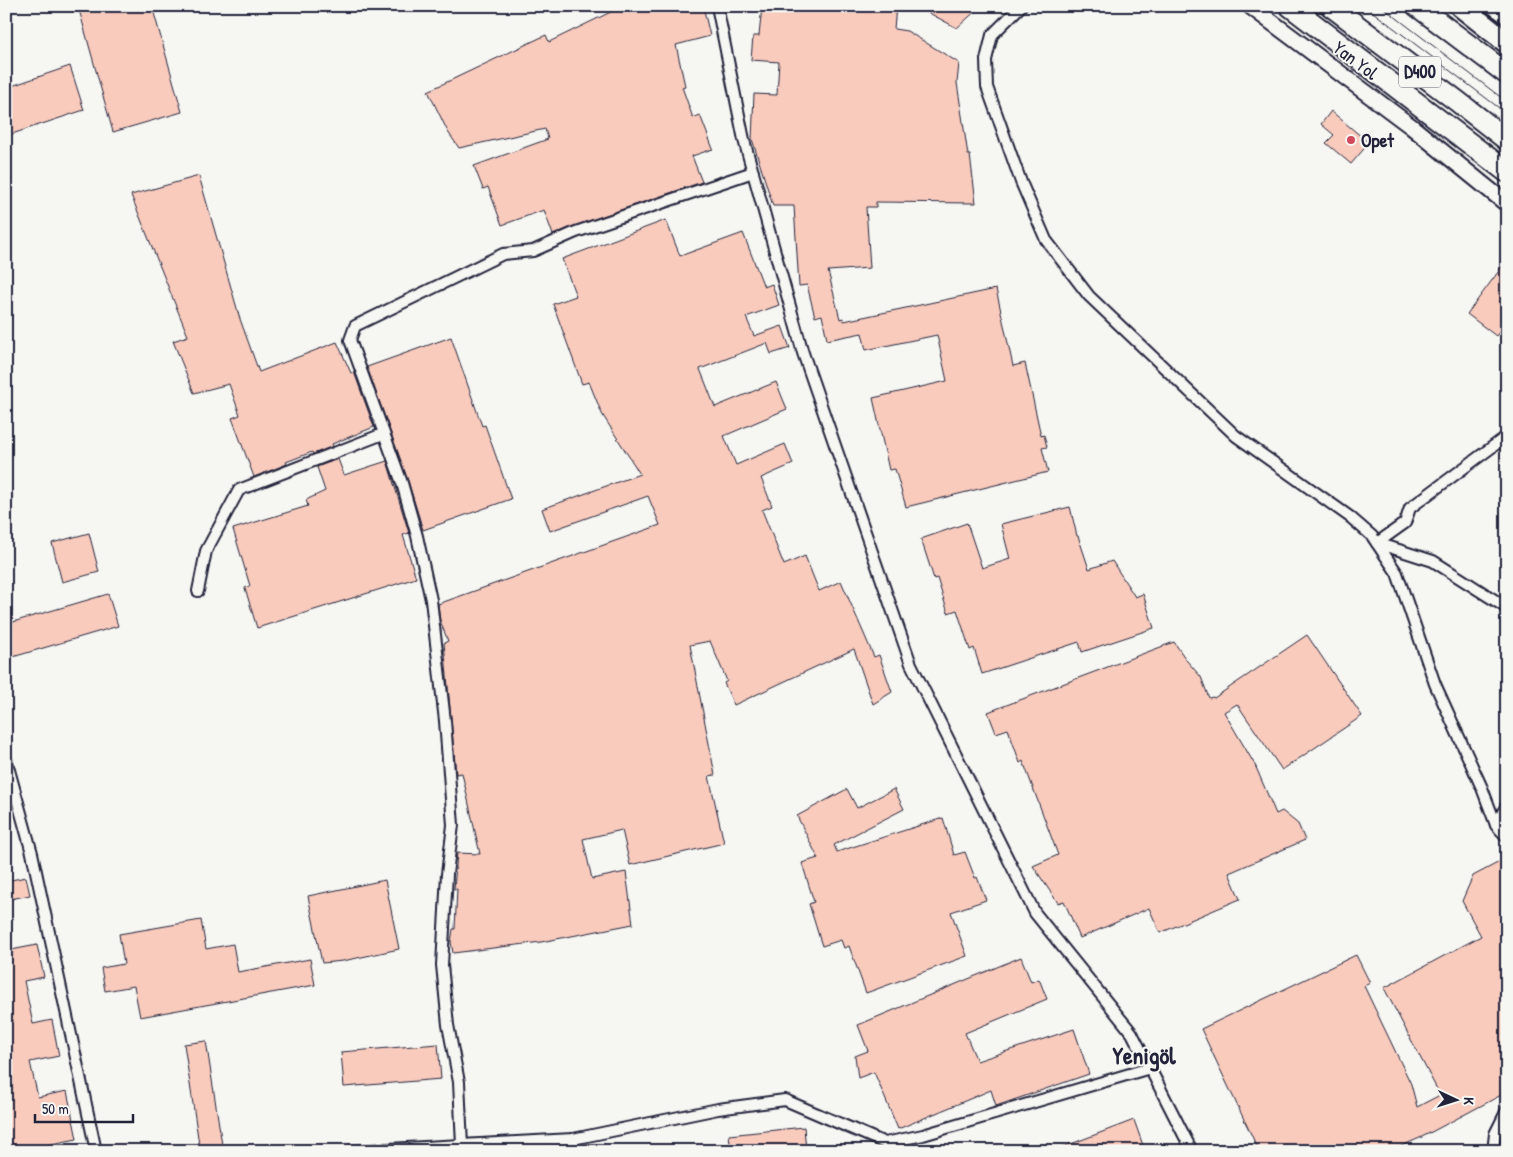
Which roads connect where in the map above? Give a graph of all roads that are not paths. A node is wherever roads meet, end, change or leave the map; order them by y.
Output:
1 (717, 6) edge
2 (1021, 6) edge
3 (1250, 6) edge
4 (1290, 6) edge
5 (1331, 6) edge
6 (1417, 6) edge
7 (1460, 6) edge
8 (1493, 6) edge
9 (1507, 16) edge
10 (1507, 43) edge
11 (1507, 74) edge
12 (1507, 140) edge
13 (753, 172) junction
14 (1507, 172) edge
15 (1507, 204) edge
16 (383, 434) junction
17 (1507, 436) edge
18 (1377, 543) junction
19 (198, 591) dead end
20 (1507, 608) edge
21 (6, 759) edge
22 (1507, 805) edge
23 (1496, 825) junction
24 (1507, 837) edge
25 (1150, 1068) junction
26 (1507, 1110) edge
27 (573, 1139) junction
28 (462, 1144) junction
29 (96, 1151) edge
30 (351, 1151) edge
31 (575, 1151) edge
32 (1192, 1151) edge
33 (1493, 1151) edge

1 - 13 street
2 - 18 street
3 - 15 street, Yan Yol
4 - 14 highway
5 - 12 highway, D400
6 - 11 highway, D400
7 - 10 highway
8 - 9 street
13 - 16 street
13 - 25 street
16 - 19 street
16 - 28 street
17 - 18 street
18 - 20 street
18 - 23 street
21 - 29 street
22 - 23 street
23 - 24 street
25 - 27 street
25 - 32 street
26 - 33 street
27 - 28 street
27 - 31 street
28 - 30 street

